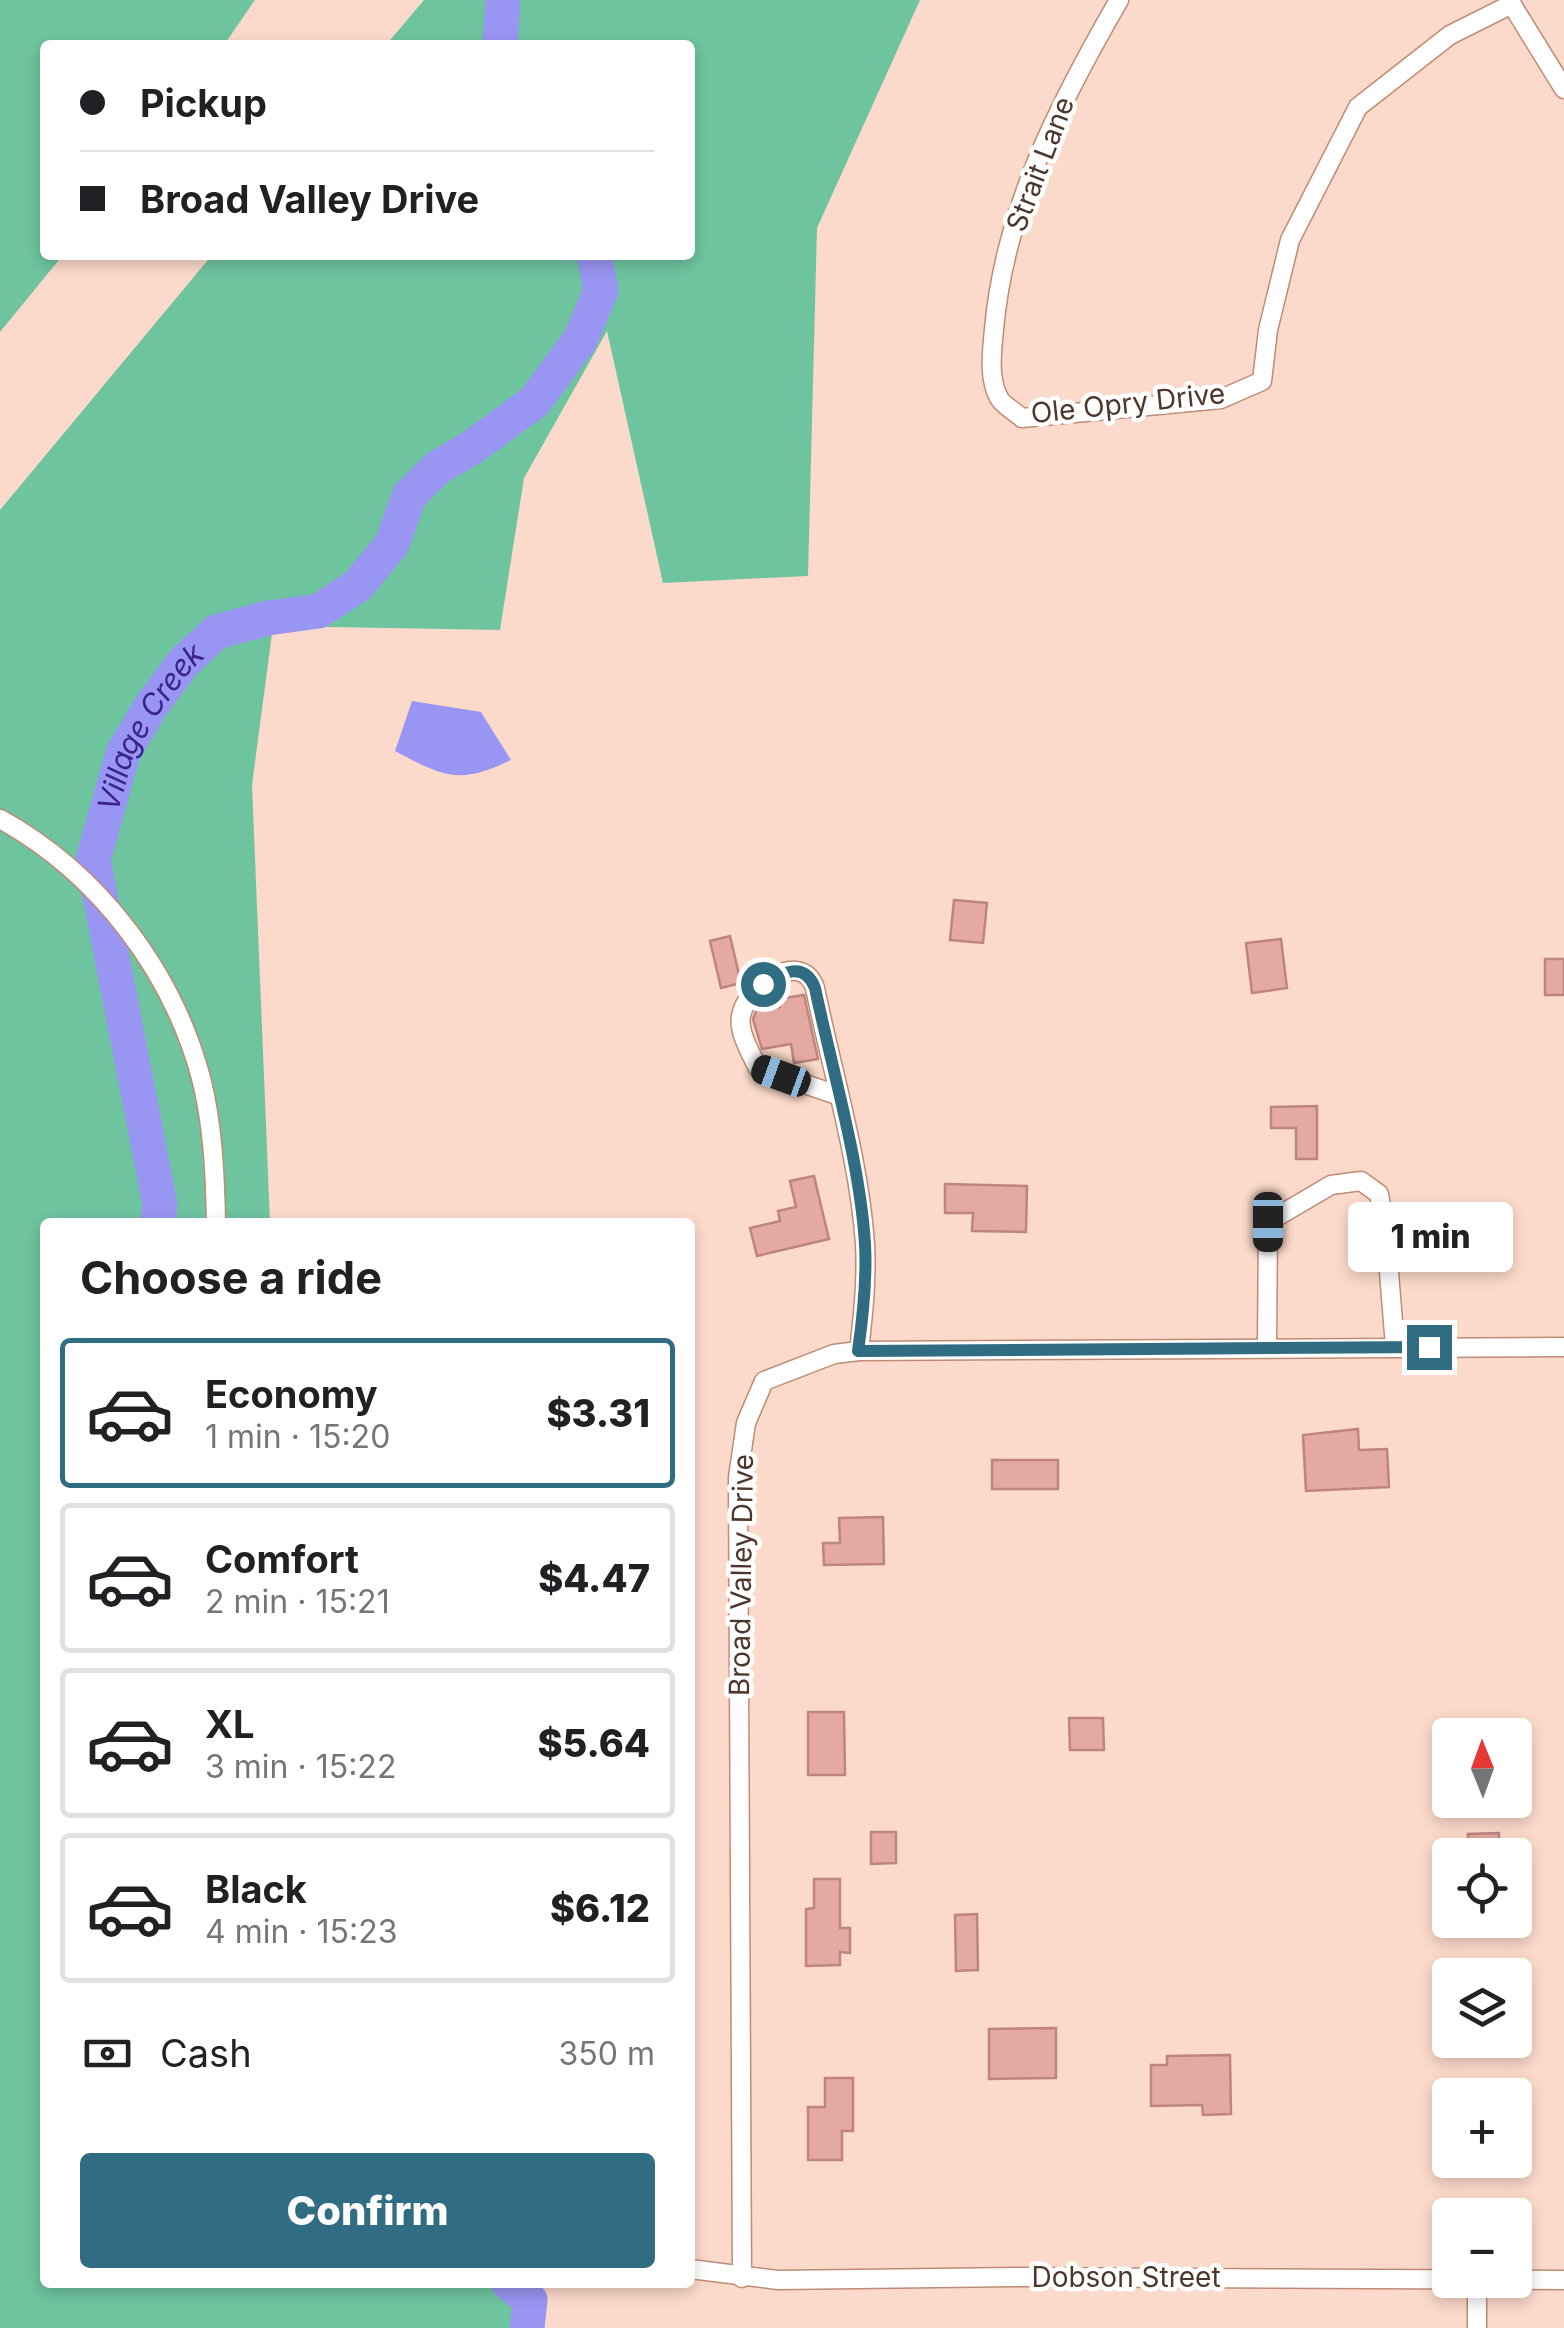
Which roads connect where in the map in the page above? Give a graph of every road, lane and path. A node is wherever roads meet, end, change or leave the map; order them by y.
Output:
1 (1119, 0) edge
2 (1510, 2) edge
3 (1564, 89) edge
4 (999, 399) joint
5 (0, 820) edge
6 (837, 1095) junction
7 (216, 1218) edge
8 (1267, 1347) junction
9 (1395, 1347) junction
10 (1564, 1347) edge
11 (858, 1351) junction
12 (695, 2270) edge
13 (742, 2278) junction
14 (1432, 2280) edge
15 (1532, 2280) edge
16 (1564, 2280) edge
17 (1476, 2298) edge
18 (1476, 2328) edge

1 - 4 street, Strait Lane
2 - 3 street
2 - 4 street, Ole Opry Drive
5 - 7 street
6 - 6 street
6 - 11 street
8 - 9 street, Broad Valley Drive
8 - 9 street
8 - 11 street, Broad Valley Drive
9 - 10 street, Broad Valley Drive
11 - 13 street, Broad Valley Drive
12 - 13 street, Dobson Street
13 - 14 street, Dobson Street
15 - 16 street, Dobson Street
17 - 18 street

